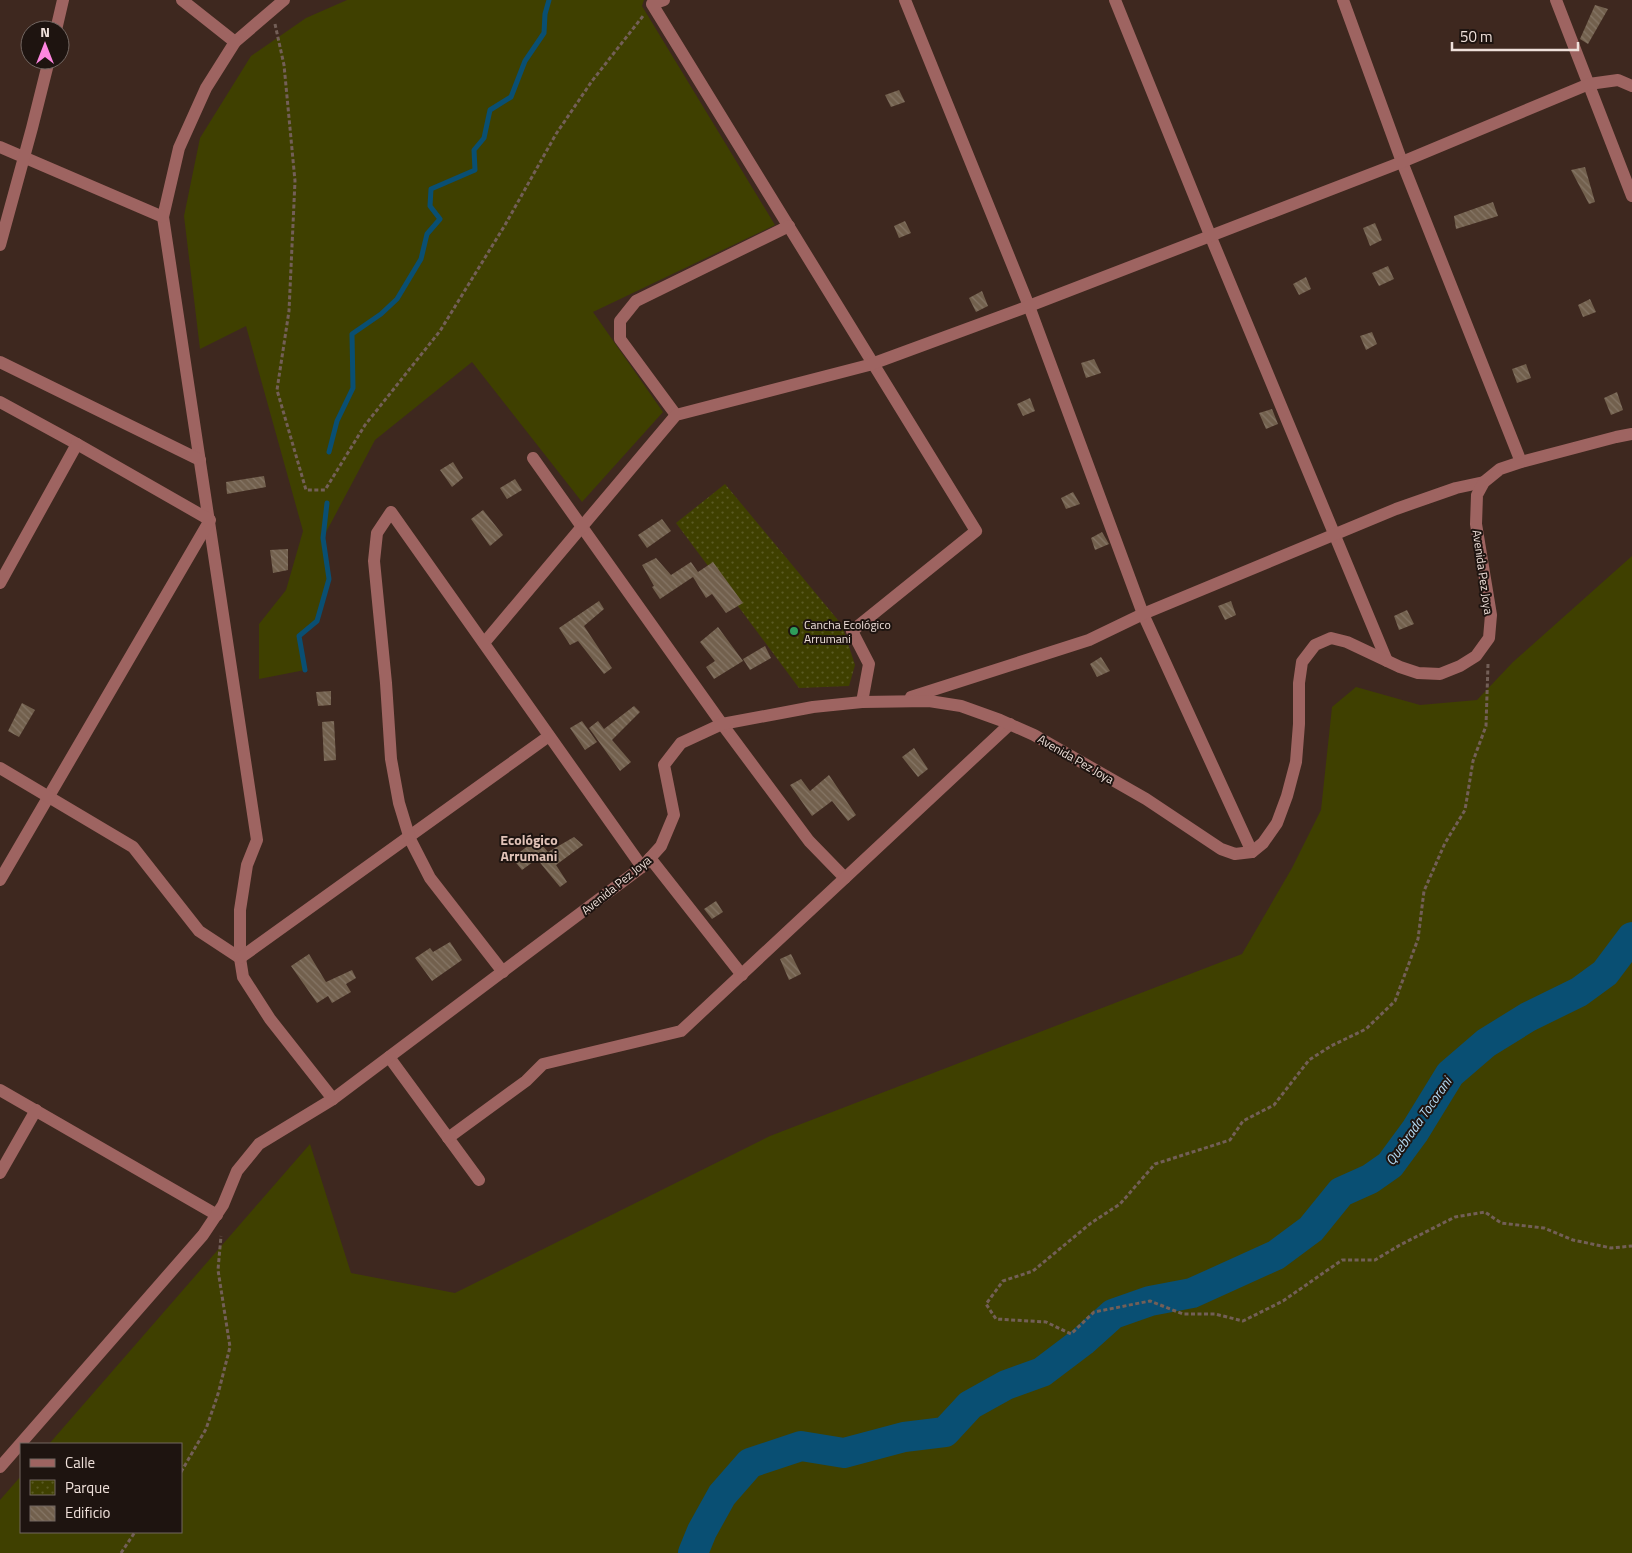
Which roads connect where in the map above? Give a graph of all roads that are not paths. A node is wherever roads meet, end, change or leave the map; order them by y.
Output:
1 (63, 0) edge
2 (182, 0) edge
3 (284, 0) edge
4 (905, 0) edge
5 (1116, 0) edge
6 (1342, 0) edge
7 (1556, 0) edge
8 (658, 2) edge
9 (58, 20) edge
10 (236, 42) junction
11 (46, 70) edge
12 (1589, 84) junction
13 (1632, 86) edge
14 (0, 147) edge
15 (25, 156) junction
16 (1402, 162) junction
17 (1632, 196) edge
18 (163, 217) junction
19 (789, 226) junction
20 (1210, 235) junction
21 (0, 245) edge
22 (1028, 306) junction
23 (0, 362) edge
24 (873, 363) junction
25 (0, 402) edge
26 (676, 415) junction
27 (1632, 434) edge
28 (77, 444) junction
29 (533, 458) dead end
30 (200, 460) junction
31 (1521, 462) junction
32 (1484, 482) junction
33 (210, 520) junction
34 (582, 528) junction
35 (1334, 536) junction
36 (0, 583) edge
37 (1143, 614) junction
38 (484, 644) junction
39 (1387, 661) junction
40 (901, 700) junction
41 (862, 702) junction
42 (722, 724) junction
43 (1010, 724) junction
44 (550, 736) junction
45 (0, 768) edge
46 (49, 797) junction
47 (409, 837) junction
48 (1252, 852) junction
49 (646, 862) junction
50 (845, 878) junction
51 (0, 880) edge
52 (240, 958) junction
53 (503, 972) junction
54 (742, 975) junction
55 (389, 1057) junction
56 (0, 1090) edge
57 (333, 1099) junction
58 (36, 1110) junction
59 (448, 1138) junction
60 (0, 1173) edge
61 (479, 1180) dead end
62 (217, 1215) junction
63 (21, 1443) edge
64 (20, 1444) edge
65 (0, 1467) edge

1 - 9 street
2 - 10 street
3 - 10 street
4 - 22 street
5 - 20 street
6 - 16 street
7 - 12 street
8 - 19 street
10 - 18 street
11 - 15 street
12 - 13 street
12 - 16 street
12 - 17 street
14 - 15 street
15 - 18 street
15 - 21 street
16 - 20 street
16 - 31 street
18 - 30 street
19 - 24 street
19 - 26 street
20 - 22 street
20 - 35 street
22 - 24 street
22 - 37 street
23 - 30 street
24 - 26 street
24 - 41 street
25 - 28 street
26 - 34 street
27 - 31 street
28 - 33 street
28 - 36 street
29 - 34 street
30 - 33 street
31 - 32 street
32 - 35 street
32 - 39 street, Avenida Pez Joya
33 - 46 street
33 - 52 street
34 - 38 street
34 - 42 street
35 - 37 street
35 - 39 street
37 - 40 street
37 - 48 street
38 - 44 street
38 - 47 street
39 - 48 street
40 - 41 street, Avenida Pez Joya
40 - 43 street, Avenida Pez Joya
41 - 42 street, Avenida Pez Joya
42 - 49 street, Avenida Pez Joya
42 - 50 street
43 - 48 street, Avenida Pez Joya
43 - 50 street
44 - 47 street
44 - 49 street
45 - 46 street
46 - 51 street
46 - 52 street
47 - 52 street
47 - 53 street
49 - 53 street, Avenida Pez Joya
49 - 54 street
50 - 54 street
52 - 57 street
53 - 55 street, Avenida Pez Joya
54 - 59 street
55 - 57 street, Avenida Pez Joya
55 - 59 street
56 - 58 street
57 - 62 street, Avenida Pez Joya
58 - 60 street
58 - 62 street
59 - 61 street
62 - 63 street, Avenida Pez Joya
64 - 65 street, Avenida Pez Joya

